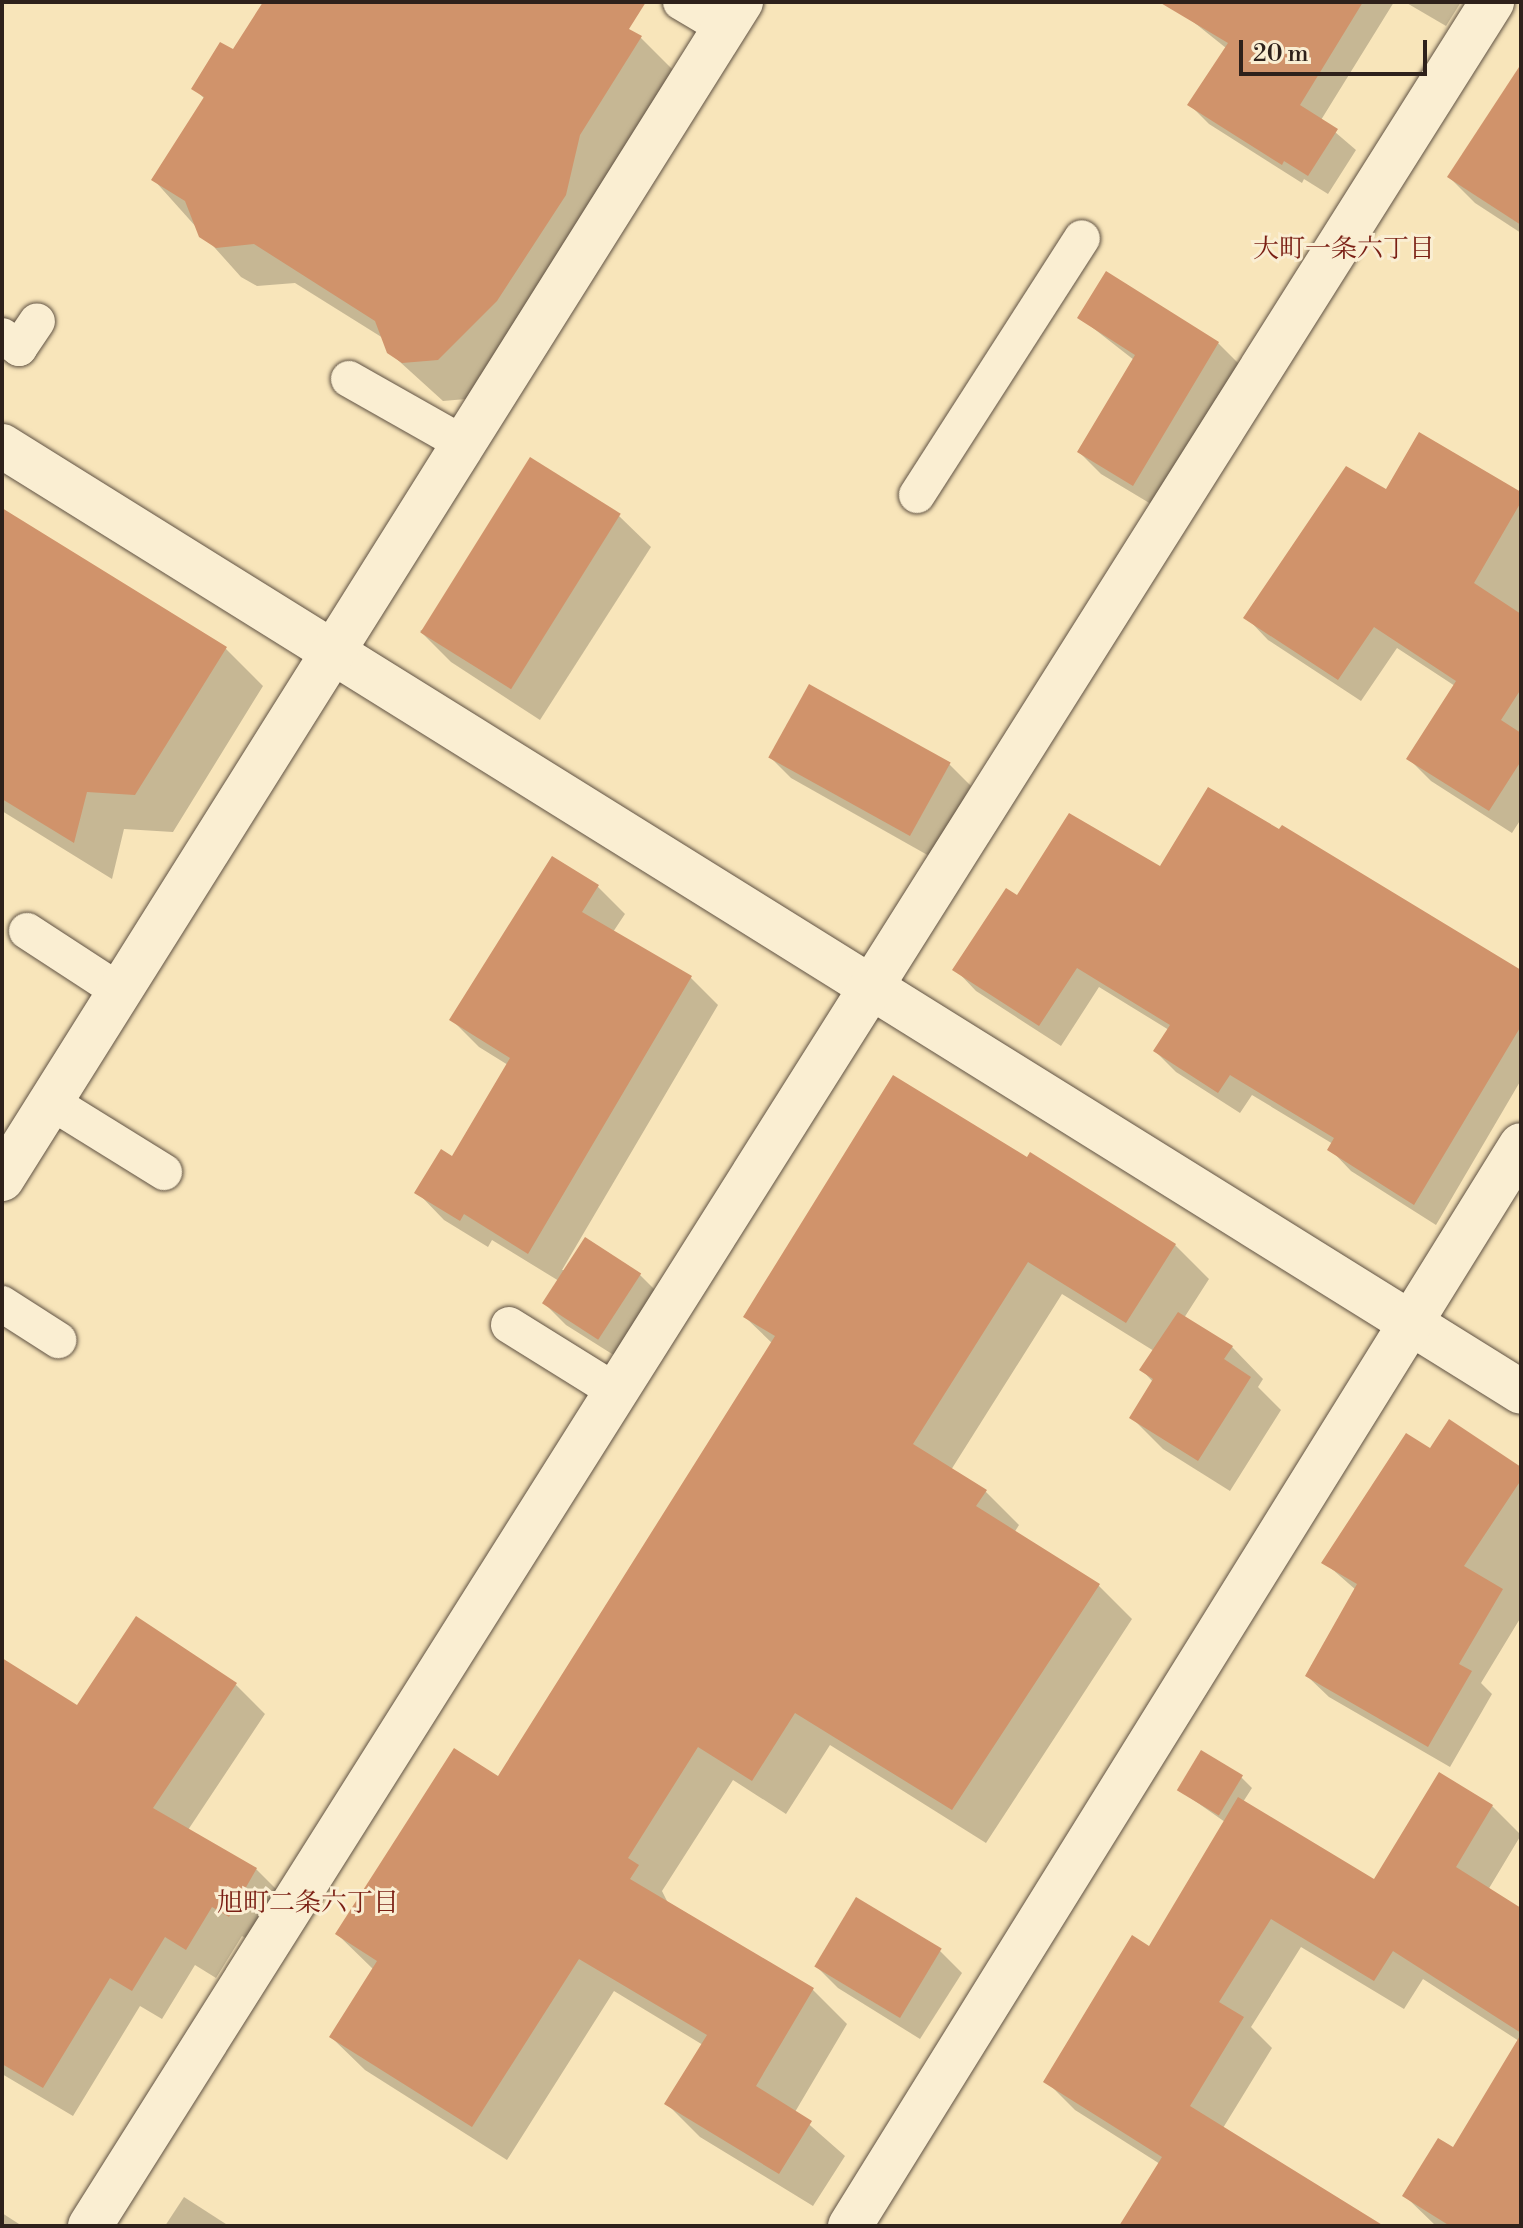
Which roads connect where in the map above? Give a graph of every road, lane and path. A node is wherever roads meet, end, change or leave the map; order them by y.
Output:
1 (681, 2) edge
2 (1492, 2) edge
3 (733, 15) edge
4 (1082, 238) dead end
5 (37, 321) dead end
6 (2, 336) edge
7 (349, 379) dead end
8 (462, 443) junction
9 (2, 446) edge
10 (917, 495) dead end
11 (331, 651) junction
12 (27, 931) dead end
13 (872, 984) junction
14 (119, 991) junction
15 (51, 1102) junction
16 (1521, 1145) edge
17 (164, 1172) dead end
18 (2, 1179) edge
19 (2, 1304) edge
20 (1409, 1322) junction
21 (509, 1325) dead end
22 (58, 1340) dead end
23 (615, 1391) junction
24 (1521, 1392) edge
25 (90, 2226) edge
26 (850, 2226) edge

1 - 3 lane
2 - 13 street
3 - 8 street
4 - 10 lane
5 - 6 lane
7 - 8 lane
8 - 11 street
9 - 11 street
11 - 13 street
11 - 14 street
12 - 14 lane
13 - 20 street
13 - 23 street
14 - 15 street
15 - 17 lane
15 - 18 street
16 - 20 street
19 - 22 lane
20 - 24 street
20 - 26 street
21 - 23 lane
23 - 25 street

